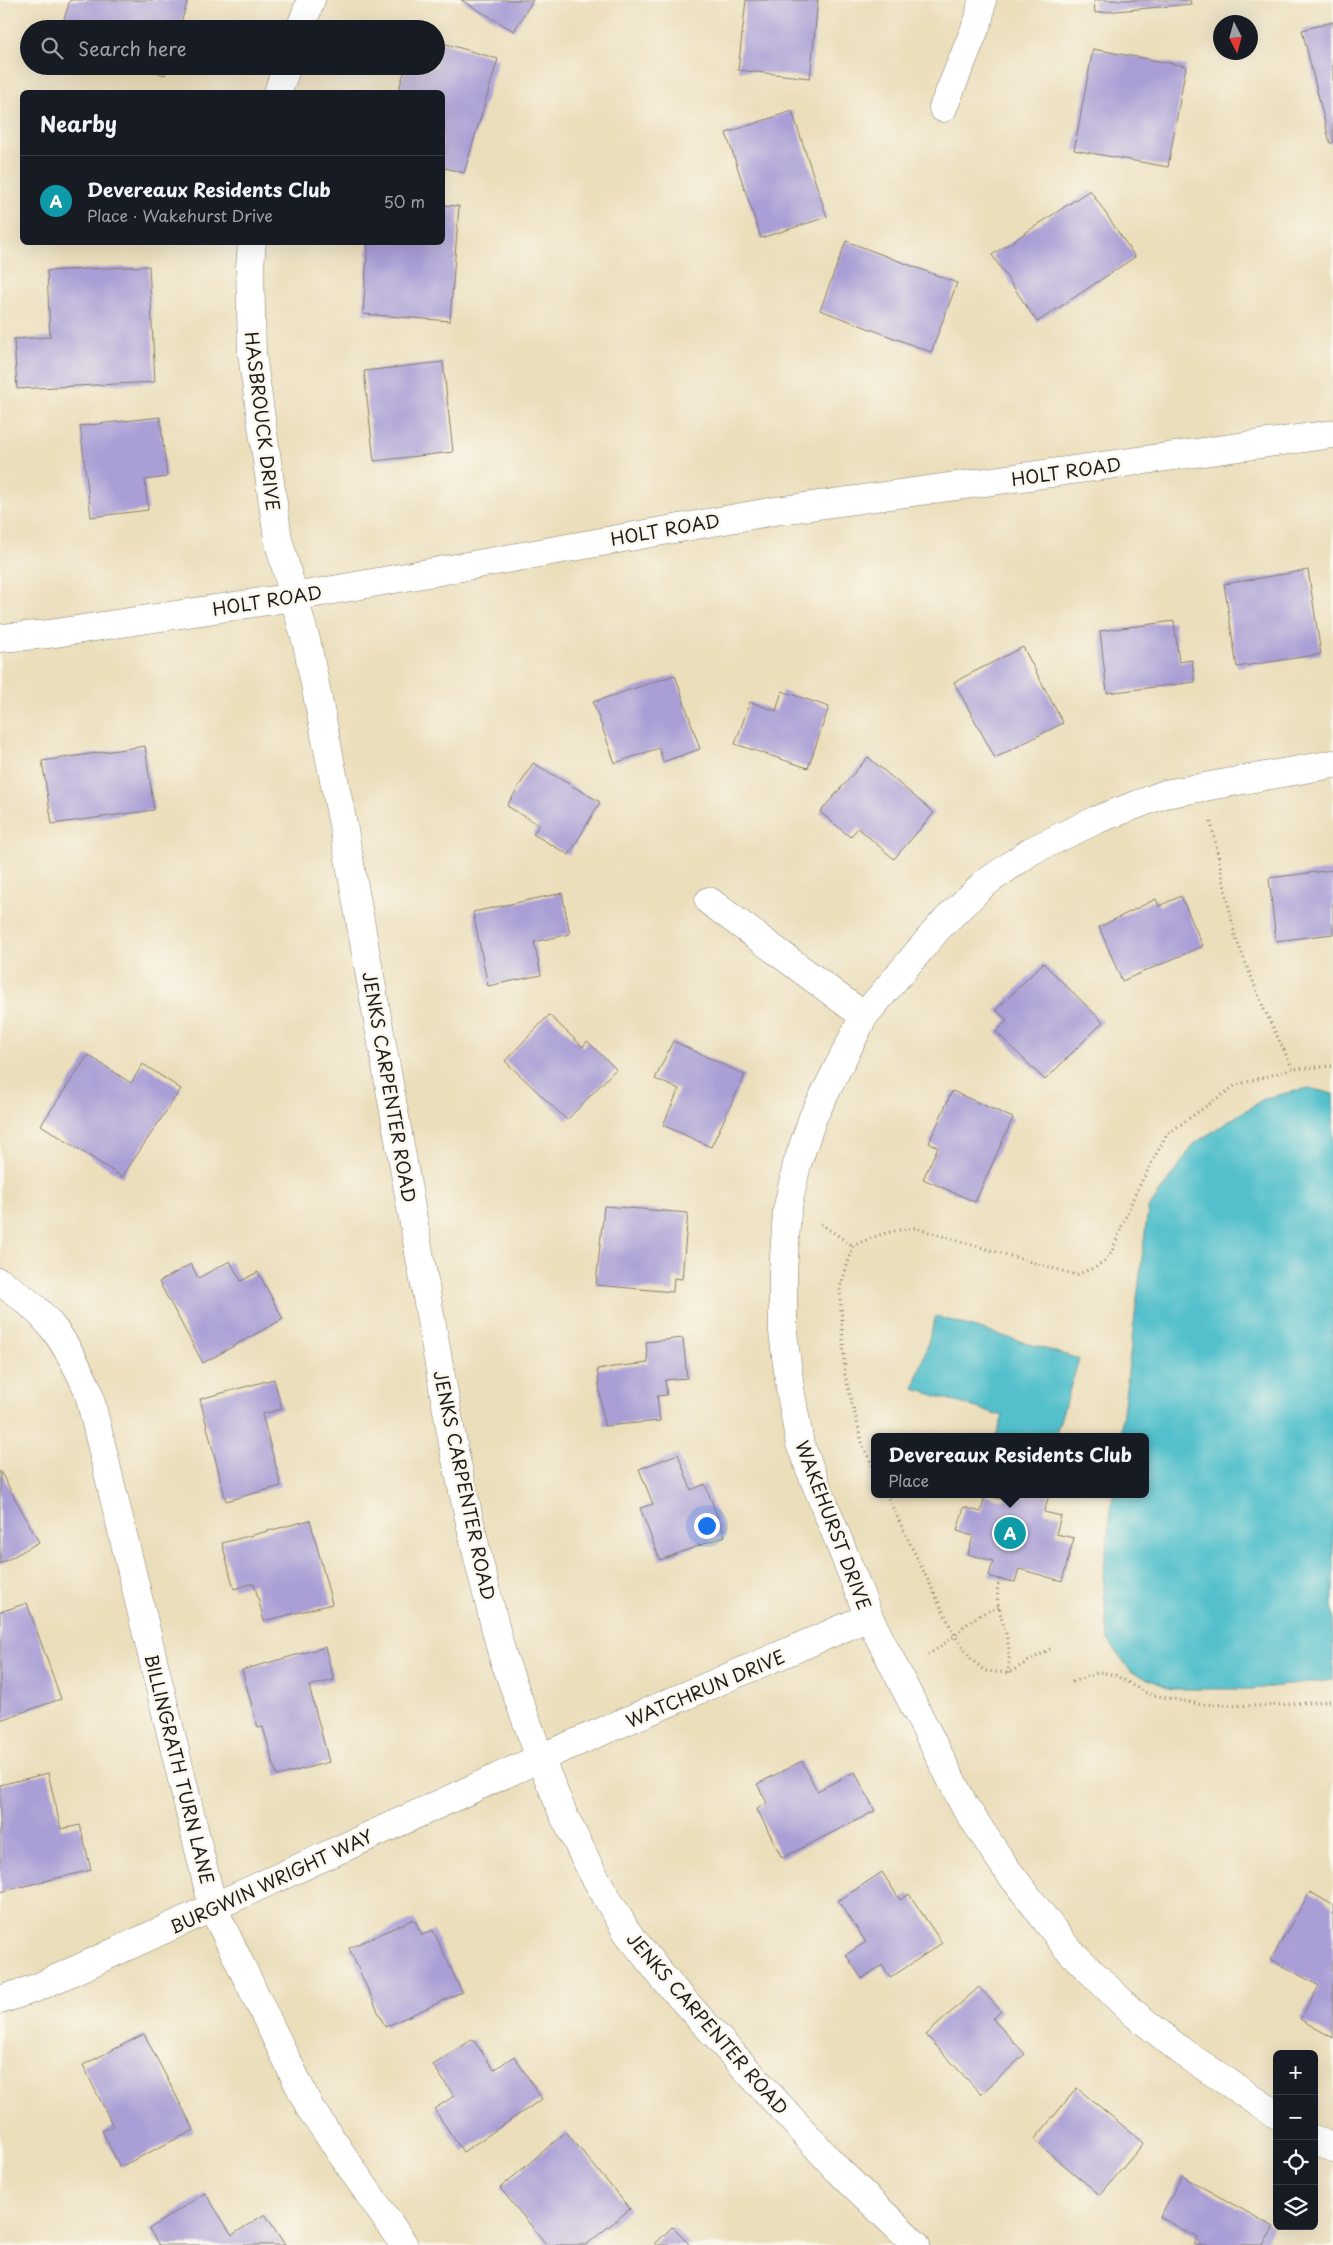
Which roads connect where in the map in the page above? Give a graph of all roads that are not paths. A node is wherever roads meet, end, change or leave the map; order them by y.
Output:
1 (311, 0) edge
2 (982, 0) edge
3 (303, 20) edge
4 (284, 75) edge
5 (279, 90) edge
6 (943, 108) dead end
7 (252, 245) edge
8 (1333, 434) edge
9 (294, 596) junction
10 (0, 638) edge
11 (1333, 764) edge
12 (709, 900) dead end
13 (864, 1016) junction
14 (0, 1282) edge
15 (870, 1618) junction
16 (540, 1758) junction
17 (213, 1908) junction
18 (0, 2000) edge
19 (1273, 2112) edge
20 (1316, 2140) edge
21 (1333, 2148) edge
22 (404, 2245) edge
23 (916, 2245) edge

1 - 3 street
2 - 6 street
4 - 5 street
7 - 9 street, HASBROUCK DRIVE
8 - 9 street, HOLT ROAD
9 - 10 street, HOLT ROAD
9 - 16 street, JENKS CARPENTER ROAD
11 - 13 street, WAKEHURST DRIVE
12 - 13 street
13 - 15 street, WAKEHURST DRIVE
14 - 17 street, BILLINGRATH TURN LANE
15 - 16 street, WATCHRUN DRIVE
15 - 19 street, WAKEHURST DRIVE
16 - 17 street, BURGWIN WRIGHT WAY
16 - 23 street, JENKS CARPENTER ROAD
17 - 18 street, BURGWIN WRIGHT WAY
17 - 22 street, BILLINGRATH TURN LANE
20 - 21 street

